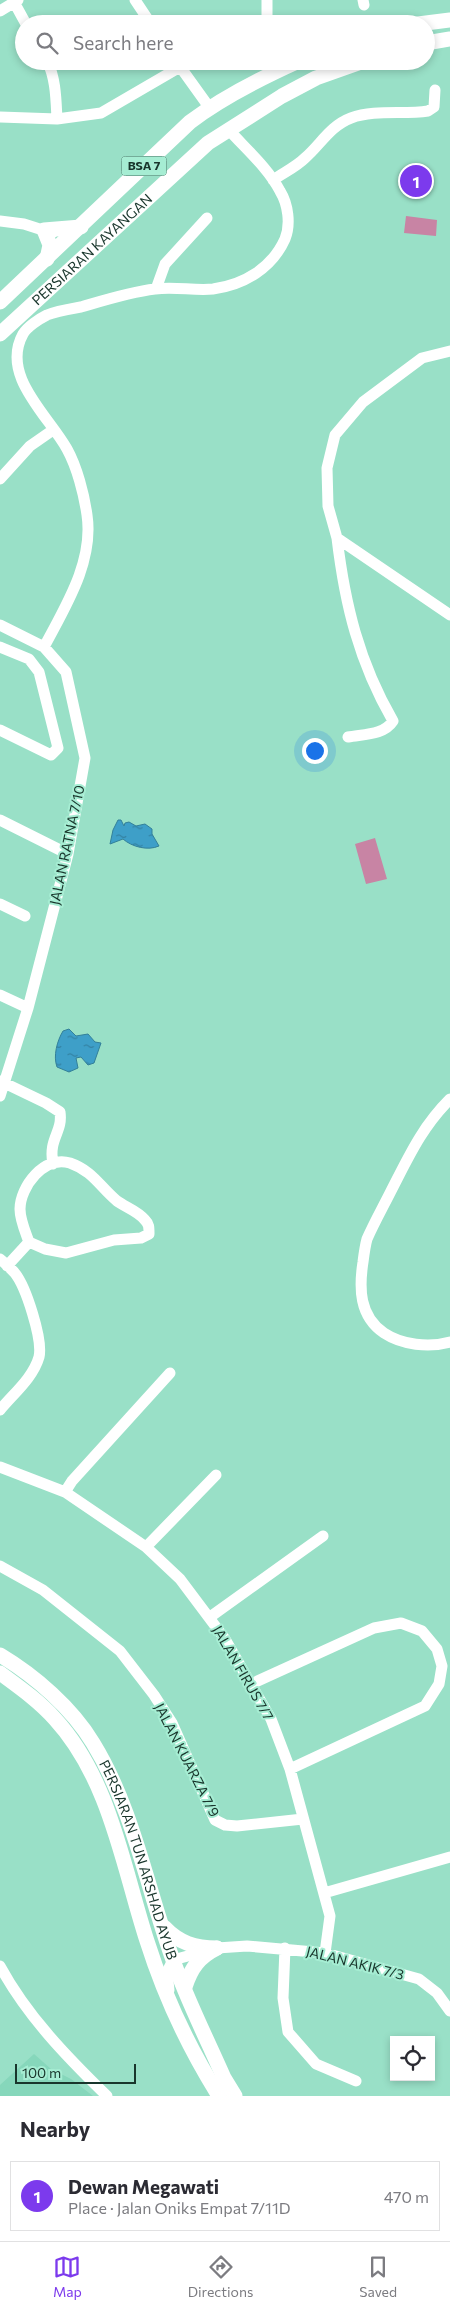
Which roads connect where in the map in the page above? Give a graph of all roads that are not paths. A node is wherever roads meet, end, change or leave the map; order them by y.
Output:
1 (135, 0) edge
2 (267, 0) edge
3 (16, 1) edge
4 (0, 11) edge
5 (22, 15) edge
6 (145, 15) edge
7 (267, 15) edge
8 (450, 20) edge
9 (435, 22) edge
10 (450, 39) edge
11 (435, 42) edge
12 (51, 70) edge
13 (169, 70) edge
14 (182, 70) edge
15 (280, 70) edge
16 (339, 70) edge
17 (435, 90) dead end
18 (209, 107) junction
19 (0, 117) edge
20 (57, 119) junction
21 (228, 129) junction
22 (273, 180) junction
23 (207, 218) dead end
24 (0, 221) edge
25 (81, 227) junction
26 (44, 230) junction
27 (67, 240) junction
28 (101, 240) junction
29 (46, 259) junction
30 (156, 289) junction
31 (0, 302) edge
32 (0, 334) edge
33 (450, 351) edge
34 (53, 430) junction
35 (0, 479) edge
36 (337, 538) junction
37 (450, 616) edge
38 (0, 625) edge
39 (0, 647) edge
40 (44, 647) junction
41 (0, 730) edge
42 (348, 737) dead end
43 (0, 820) edge
44 (68, 854) junction
45 (0, 904) edge
46 (25, 916) dead end
47 (0, 995) edge
48 (28, 1008) junction
49 (2, 1082) edge
50 (0, 1096) edge
51 (450, 1099) edge
52 (53, 1164) junction
53 (29, 1242) junction
54 (4, 1263) edge
55 (450, 1342) edge
56 (170, 1373) dead end
57 (0, 1410) edge
58 (0, 1467) edge
59 (216, 1475) dead end
60 (64, 1492) junction
61 (323, 1536) dead end
62 (146, 1548) junction
63 (0, 1566) edge
64 (210, 1617) junction
65 (0, 1655) edge
66 (0, 1673) edge
67 (251, 1684) junction
68 (290, 1769) junction
69 (303, 1819) junction
70 (450, 1857) edge
71 (324, 1893) junction
72 (163, 1926) junction
73 (217, 1948) junction
74 (284, 1948) junction
75 (325, 1953) junction
76 (173, 1960) junction
77 (0, 1966) edge
78 (185, 1987) junction
79 (170, 2001) junction
80 (450, 2011) edge
81 (356, 2081) dead end
82 (107, 2096) edge
83 (219, 2096) edge
84 (235, 2096) edge

1 - 6 street
2 - 7 street
3 - 4 street
3 - 5 street
8 - 9 main road
10 - 11 main road
12 - 20 street
13 - 20 street
14 - 18 street
15 - 18 main road, PERSIARAN KAYANGAN / BSA 7
16 - 21 main road, PERSIARAN KAYANGAN / BSA 7
17 - 22 street
18 - 25 main road, PERSIARAN KAYANGAN / BSA 7
19 - 20 street
21 - 22 street
21 - 28 main road, PERSIARAN KAYANGAN / BSA 7
22 - 30 street
23 - 30 street
24 - 26 street
25 - 26 main road
25 - 27 main road, PERSIARAN KAYANGAN / BSA 7
26 - 27 street
26 - 29 main road
27 - 28 main road
27 - 29 main road, PERSIARAN KAYANGAN / BSA 7
28 - 32 main road, PERSIARAN KAYANGAN / BSA 7
29 - 31 main road, PERSIARAN KAYANGAN / BSA 7
30 - 34 street
33 - 36 street
34 - 35 street
34 - 40 street
36 - 37 street
36 - 42 street
38 - 40 street, JALAN RATNA 7/10
39 - 41 street
40 - 44 street, JALAN RATNA 7/10
43 - 44 street
44 - 48 street, JALAN RATNA 7/10
45 - 46 street
47 - 48 street
48 - 49 street, JALAN RATNA 7/10
49 - 50 street, JALAN RATNA 7/10
49 - 52 street
51 - 55 street
52 - 53 street
52 - 53 street
53 - 54 street
54 - 57 street
56 - 60 street
58 - 60 street, JALAN FIRUS 7/7
59 - 62 street
60 - 62 street, JALAN FIRUS 7/7
61 - 64 street
62 - 64 street, JALAN FIRUS 7/7
63 - 69 street, JALAN KUARZA 7/9
64 - 67 street, JALAN FIRUS 7/7
65 - 72 main road, PERSIARAN TUN ARSHAD AYUB
66 - 79 main road, PERSIARAN TUN ARSHAD AYUB
67 - 68 street, JALAN FIRUS 7/7
67 - 68 street
68 - 69 street, JALAN FIRUS 7/7
69 - 71 street, JALAN FIRUS 7/7
70 - 71 street
71 - 75 street, JALAN FIRUS 7/7
72 - 73 main road
72 - 76 main road, PERSIARAN TUN ARSHAD AYUB
73 - 74 street, JALAN AKIK 7/3
73 - 76 street, JALAN AKIK 7/3
73 - 78 main road
74 - 75 street, JALAN AKIK 7/3
74 - 81 street
75 - 80 street, JALAN AKIK 7/3
76 - 78 main road, PERSIARAN TUN ARSHAD AYUB
76 - 79 street
77 - 82 street
78 - 84 main road, PERSIARAN TUN ARSHAD AYUB
79 - 83 main road, PERSIARAN TUN ARSHAD AYUB

